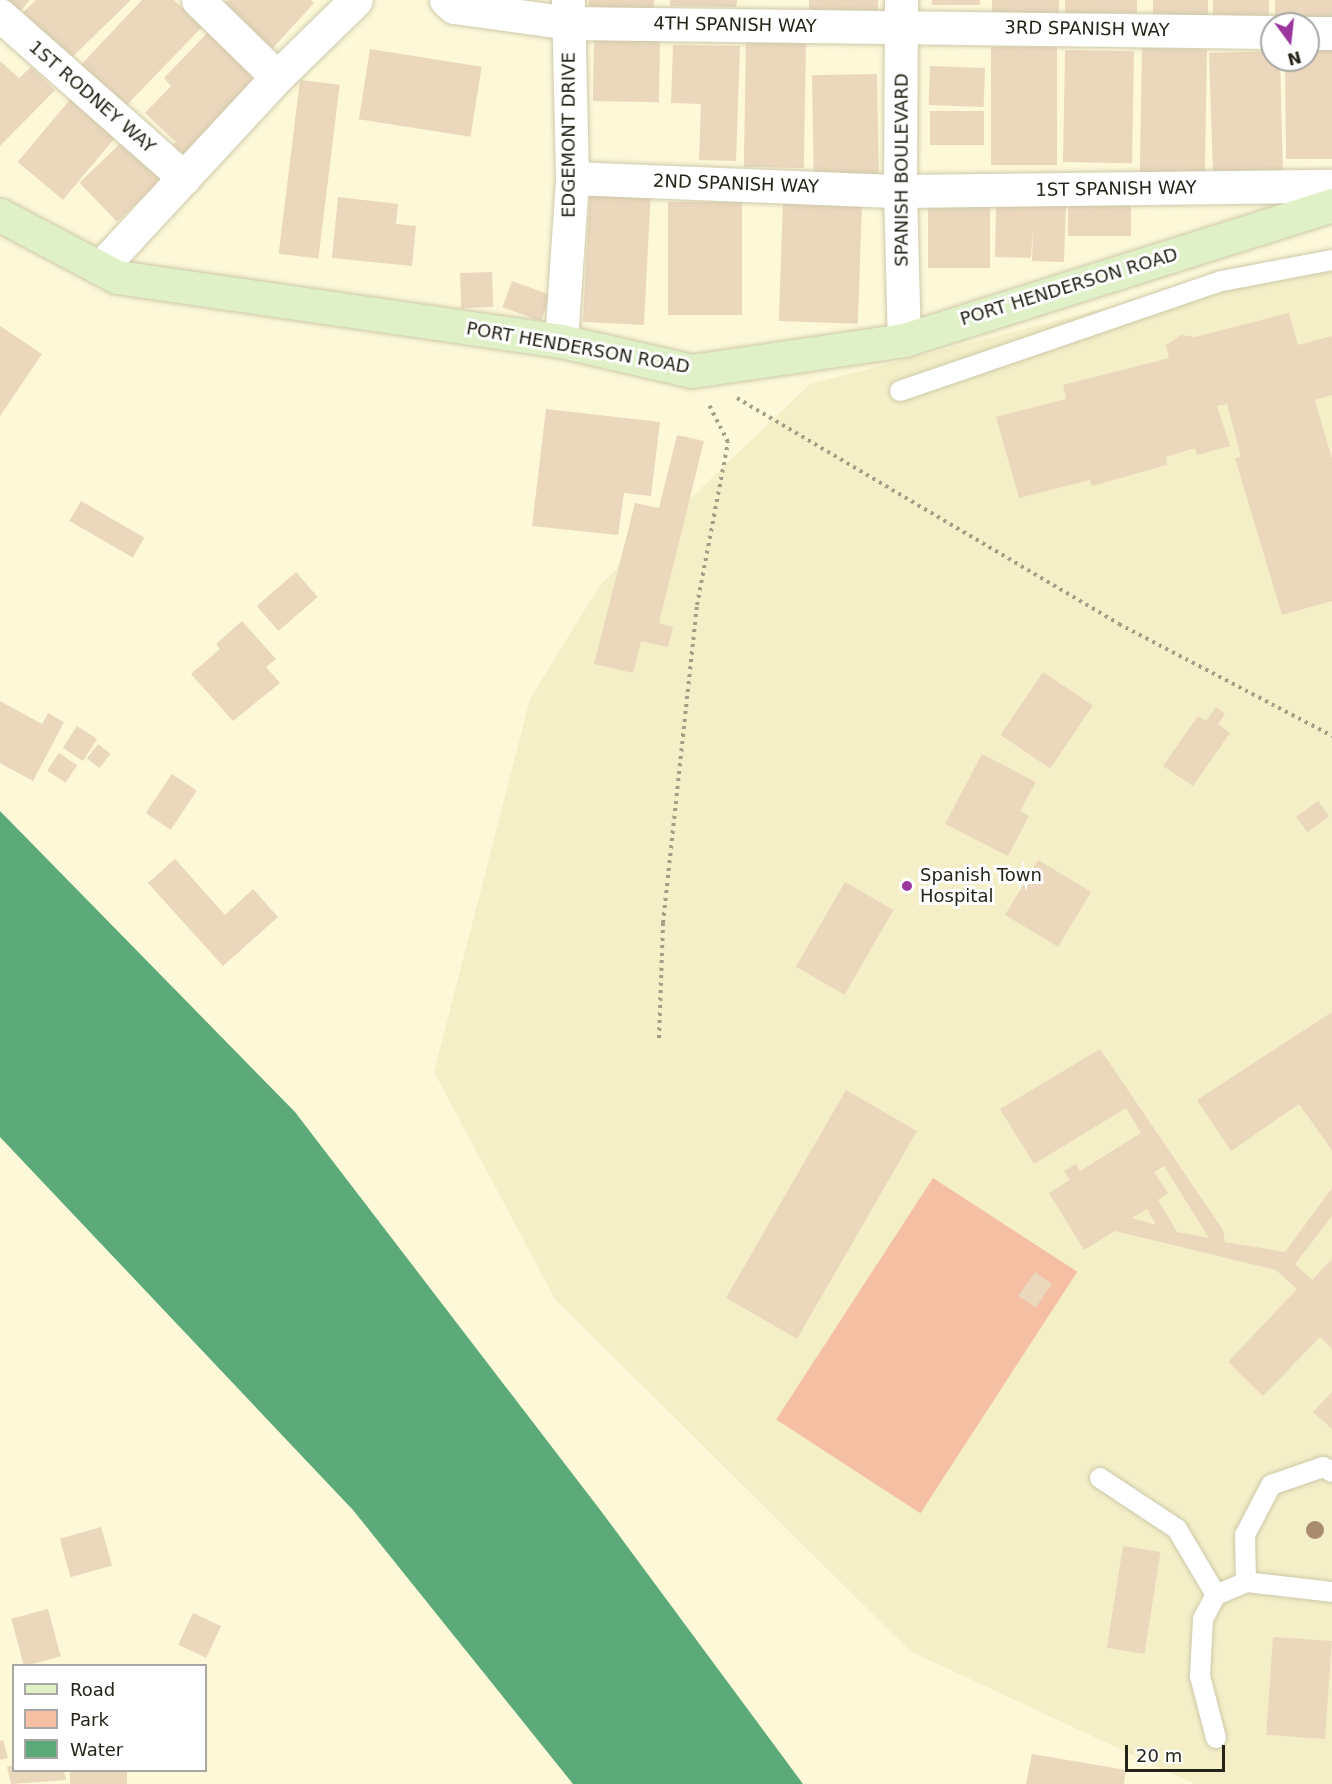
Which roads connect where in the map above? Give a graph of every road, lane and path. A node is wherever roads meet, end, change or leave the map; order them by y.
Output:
1 (198, 0) edge
2 (356, 0) edge
3 (446, 0) edge
4 (568, 12) edge
5 (902, 13) edge
6 (0, 15) edge
7 (1260, 31) edge
8 (277, 77) junction
9 (184, 178) junction
10 (572, 178) junction
11 (1332, 186) edge
12 (900, 191) junction
13 (1332, 205) edge
14 (0, 215) edge
15 (1332, 260) edge
16 (100, 268) junction
17 (904, 340) junction
18 (561, 341) junction
19 (692, 371) junction
20 (900, 391) dead end
21 (1332, 736) edge
22 (659, 1038) dead end
23 (1332, 1472) edge
24 (1100, 1478) dead end
25 (1246, 1582) junction
26 (1332, 1592) edge
27 (1216, 1594) junction
28 (1216, 1738) dead end

1 - 8 street
2 - 8 street
3 - 4 street, 4TH SPANISH WAY
4 - 5 street, 4TH SPANISH WAY
4 - 10 street, EDGEMONT DRIVE
5 - 7 street, 3RD SPANISH WAY
5 - 12 street, SPANISH BOULEVARD
6 - 9 street, 1ST RODNEY WAY
8 - 9 street
9 - 16 street
10 - 12 street, 2ND SPANISH WAY
10 - 18 street, EDGEMONT DRIVE
11 - 12 street, 1ST SPANISH WAY
12 - 17 street, SPANISH BOULEVARD
13 - 17 street, PORT HENDERSON ROAD
14 - 16 street, PORT HENDERSON ROAD
15 - 20 lane
16 - 18 street, PORT HENDERSON ROAD
17 - 19 street, PORT HENDERSON ROAD
18 - 19 street, PORT HENDERSON ROAD
19 - 21 path
19 - 22 path
23 - 25 lane
24 - 27 lane
25 - 26 lane
25 - 27 lane
27 - 28 lane

